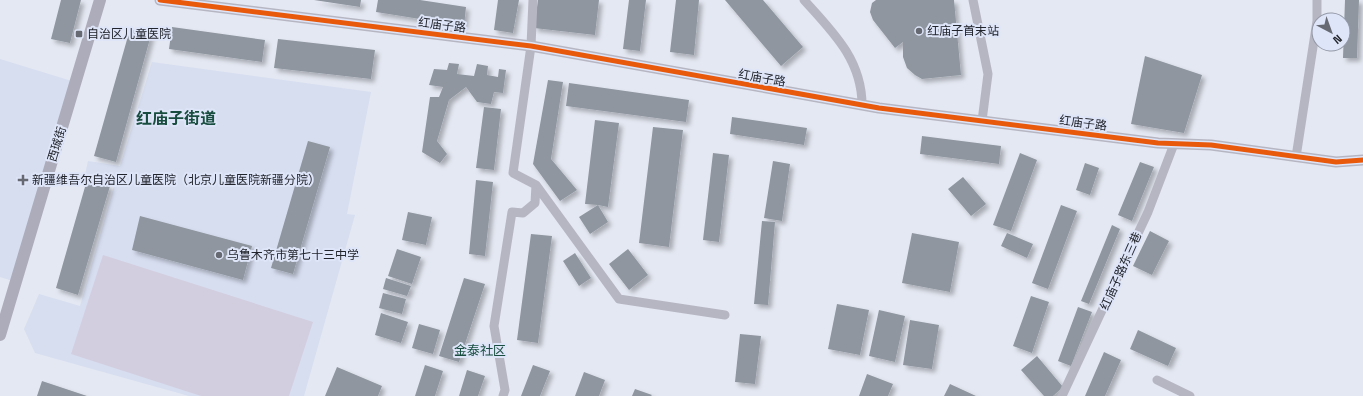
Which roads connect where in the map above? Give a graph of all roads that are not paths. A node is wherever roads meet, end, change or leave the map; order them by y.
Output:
1 (100, 0) edge
2 (160, 0) edge
3 (533, 0) edge
4 (804, 0) edge
5 (973, 0) edge
6 (1317, 0) edge
7 (531, 46) junction
8 (862, 105) junction
9 (982, 121) junction
10 (1174, 144) junction
11 (1296, 157) junction
12 (1363, 160) edge
13 (536, 185) junction
14 (725, 315) dead end
15 (0, 335) edge
16 (1157, 380) dead end
17 (503, 396) edge
18 (1062, 396) edge
19 (1190, 396) edge

1 - 15 main road, 西珹街
2 - 7 street, 红庙子路
3 - 7 street
4 - 8 street
5 - 9 street
6 - 11 street
7 - 8 street, 红庙子路
7 - 13 street
8 - 9 street, 红庙子路
9 - 10 street, 红庙子路
10 - 11 street, 红庙子路
10 - 18 street, 红庙子路东三巷
11 - 12 street, 红庙子路
13 - 14 street
13 - 17 street
16 - 19 street

